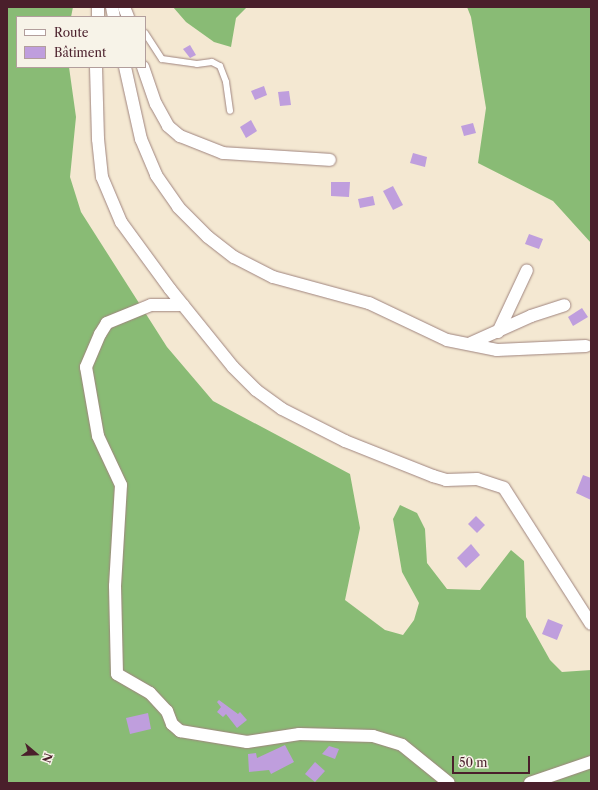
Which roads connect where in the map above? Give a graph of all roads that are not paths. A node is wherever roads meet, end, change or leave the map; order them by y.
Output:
1 (125, 7) edge
2 (133, 16) edge
3 (146, 35) edge
4 (96, 68) edge
5 (125, 68) edge
6 (143, 68) edge
7 (230, 111) dead end
8 (330, 160) dead end
9 (527, 270) dead end
10 (183, 305) junction
11 (564, 305) dead end
12 (498, 332) junction
13 (471, 343) junction
14 (586, 346) dead end
15 (575, 602) junction
16 (591, 607) edge
17 (591, 624) edge
18 (591, 762) edge
19 (449, 783) edge
20 (530, 783) edge

1 - 2 lane
3 - 7 lane
4 - 10 street
5 - 13 street
6 - 8 street
9 - 12 street
10 - 15 street
10 - 19 street
11 - 12 street
12 - 13 street
13 - 14 street
15 - 16 street
15 - 17 street
18 - 20 street

